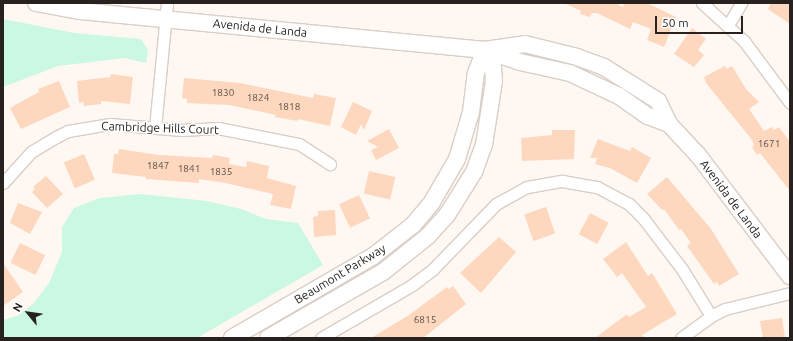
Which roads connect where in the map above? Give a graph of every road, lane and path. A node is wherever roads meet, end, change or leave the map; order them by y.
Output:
1 (36, 3) edge
2 (702, 3) edge
3 (740, 3) edge
4 (166, 11) edge
5 (728, 25) junction
6 (485, 50) junction
7 (790, 103) edge
8 (155, 128) junction
9 (330, 164) dead end
10 (3, 183) edge
11 (790, 276) edge
12 (790, 293) edge
13 (711, 316) junction
14 (232, 338) edge
15 (268, 338) edge
16 (321, 338) edge
17 (681, 338) edge

1 - 4 street, Avenida de Landa
2 - 5 street
3 - 5 street
4 - 6 street, Avenida de Landa
4 - 8 street
5 - 7 street
6 - 11 street, Avenida de Landa
6 - 14 street, Beaumont Parkway
6 - 15 street, Beaumont Parkway
8 - 9 street, Cambridge Hills Court
8 - 10 street, Cambridge Hills Court
12 - 13 street
13 - 16 street
13 - 17 street

